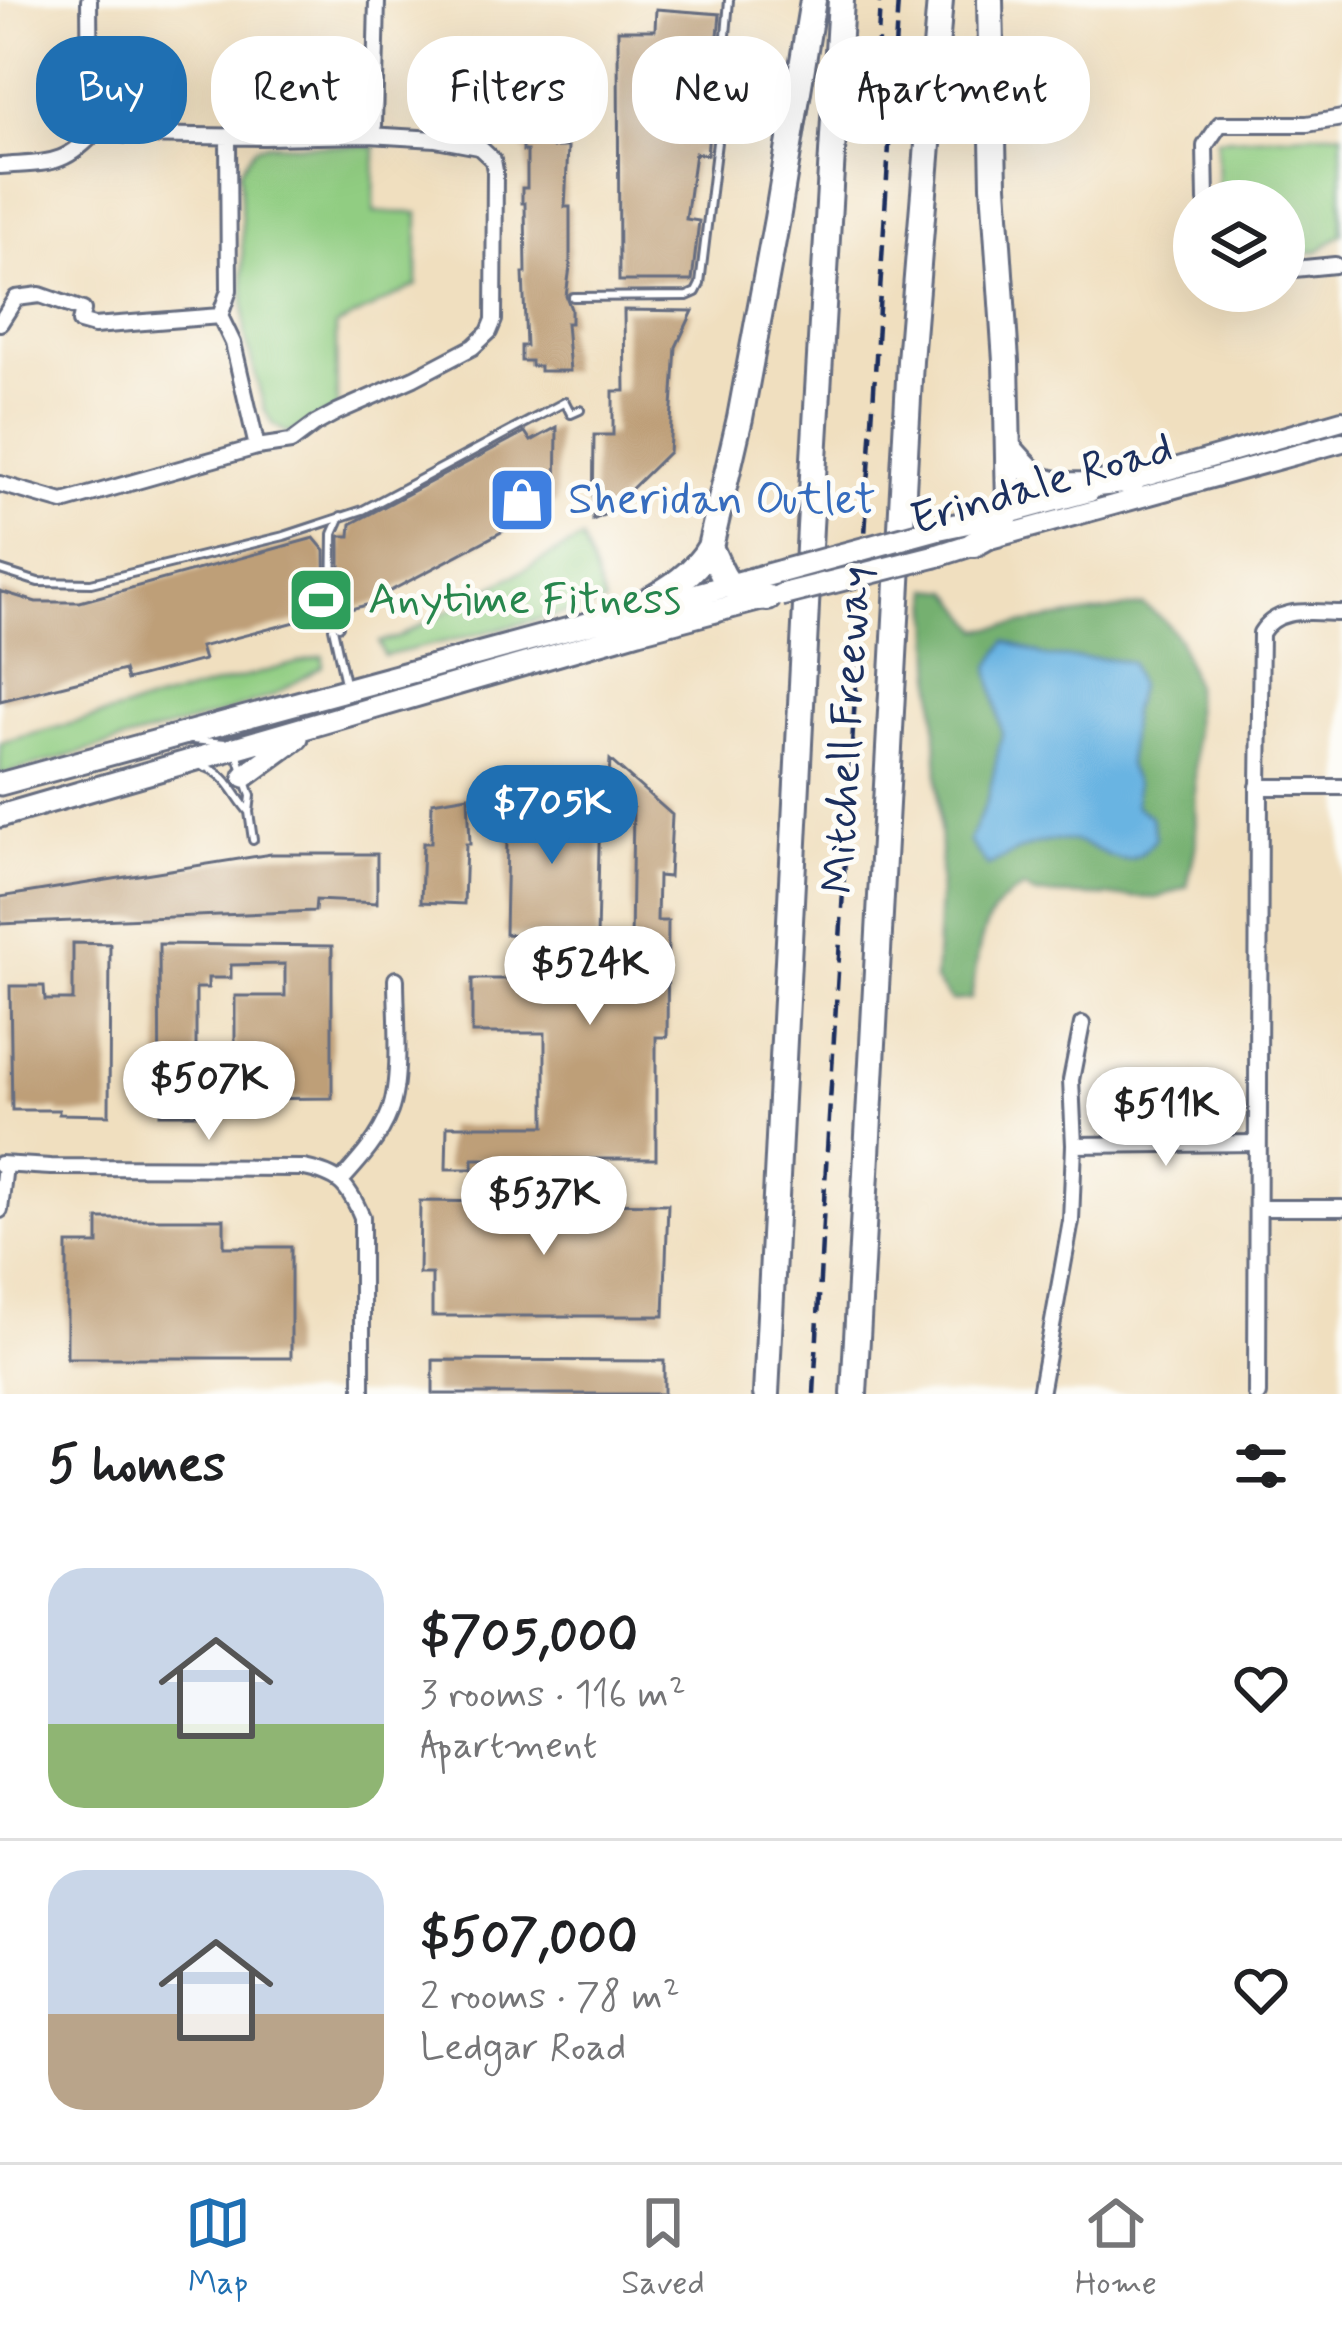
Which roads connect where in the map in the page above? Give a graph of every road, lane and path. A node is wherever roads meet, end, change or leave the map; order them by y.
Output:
1 (89, 0) edge
2 (377, 0) edge
3 (729, 0) edge
4 (813, 0) edge
5 (841, 0) edge
6 (940, 0) edge
7 (990, 0) edge
8 (89, 36) edge
9 (376, 36) edge
10 (1342, 118) edge
11 (383, 136) edge
12 (83, 144) edge
13 (229, 144) edge
14 (0, 166) edge
15 (1206, 180) edge
16 (1335, 265) dead end
17 (1305, 268) edge
18 (573, 297) dead end
19 (606, 297) junction
20 (603, 310) dead end
21 (220, 316) junction
22 (0, 323) edge
23 (580, 410) dead end
24 (1342, 420) edge
25 (1342, 442) edge
26 (257, 448) junction
27 (1008, 448) junction
28 (1133, 480) junction
29 (0, 484) edge
30 (1008, 514) junction
31 (341, 516) junction
32 (974, 544) junction
33 (710, 548) junction
34 (0, 570) edge
35 (728, 584) junction
36 (775, 596) junction
37 (634, 609) junction
38 (1342, 613) edge
39 (346, 689) junction
40 (323, 723) junction
41 (169, 738) junction
42 (236, 749) junction
43 (186, 763) junction
44 (245, 776) junction
45 (0, 784) edge
46 (1259, 787) junction
47 (1342, 787) edge
48 (249, 812) junction
49 (0, 816) edge
50 (253, 840) dead end
51 (396, 979) dead end
52 (1082, 1024) dead end
53 (1258, 1143) junction
54 (1074, 1145) junction
55 (2, 1165) edge
56 (341, 1181) junction
57 (1258, 1208) junction
58 (1342, 1208) edge
59 (0, 1210) edge
60 (362, 1394) edge
61 (766, 1394) edge
62 (854, 1394) edge
63 (1040, 1394) edge
64 (1257, 1394) edge

1 - 8 street
2 - 9 street
3 - 19 lane
4 - 33 highway
5 - 61 highway, Mitchell Freeway
6 - 62 highway, Mitchell Freeway
7 - 27 highway
10 - 15 street
11 - 26 street
12 - 14 street
13 - 21 street
16 - 17 street
18 - 19 lane
19 - 20 lane
21 - 22 street
21 - 26 street
23 - 31 lane
24 - 28 main road, Erindale Road
25 - 32 main road, Erindale Road
26 - 29 street
27 - 28 highway
27 - 30 highway
28 - 30 main road, Erindale Road
30 - 32 highway
30 - 35 main road, Erindale Road, bridge
31 - 34 lane
31 - 39 lane
32 - 36 main road, Erindale Road, bridge
33 - 35 highway
33 - 37 highway
35 - 36 highway
35 - 37 main road, Erindale Road
36 - 40 main road, Erindale Road
37 - 39 main road, Erindale Road
38 - 46 street
39 - 41 main road, Erindale Road
40 - 42 main road, Erindale Road
40 - 44 main road
41 - 42 lane
41 - 45 main road, Erindale Road
42 - 43 main road, Erindale Road
42 - 44 lane
43 - 48 lane
43 - 49 main road, Erindale Road
44 - 48 lane
46 - 47 street
46 - 53 street
48 - 50 lane
51 - 56 street
52 - 54 street
53 - 54 street
53 - 57 street
54 - 63 street
55 - 56 street
55 - 59 street
56 - 60 street
57 - 58 street
57 - 64 street

